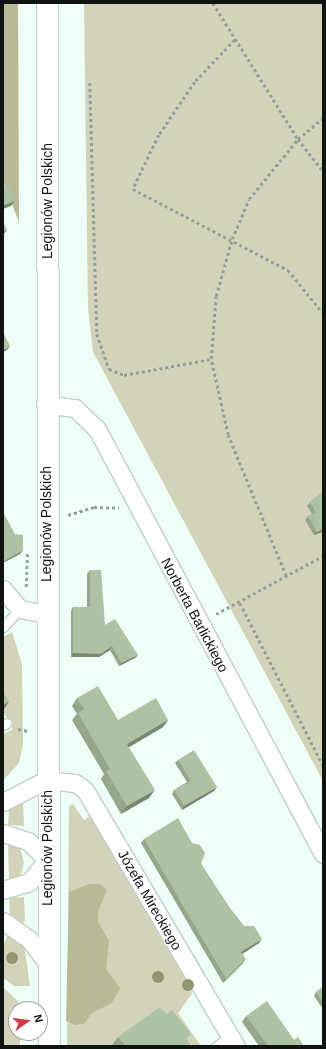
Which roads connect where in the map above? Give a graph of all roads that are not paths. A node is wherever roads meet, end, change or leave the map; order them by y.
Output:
1 (47, 3) edge
2 (45, 404) junction
3 (3, 589) edge
4 (23, 602) junction
5 (46, 614) junction
6 (3, 627) edge
7 (46, 780) junction
8 (3, 802) edge
9 (3, 833) edge
10 (323, 854) edge
11 (47, 860) junction
12 (3, 890) edge
13 (3, 921) edge
14 (48, 964) junction
15 (227, 1043) edge
16 (49, 1046) edge

1 - 2 street, Legionów Polskich
2 - 5 street, Legionów Polskich
2 - 10 street, Norberta Barlickiego
3 - 4 street
4 - 5 street
4 - 6 lane
5 - 7 street, Legionów Polskich
7 - 8 street
7 - 11 street, Legionów Polskich
7 - 15 street, Józefa Mireckiego
9 - 11 street
11 - 12 street
11 - 14 street, Legionów Polskich
13 - 14 street
14 - 16 street, Legionów Polskich

